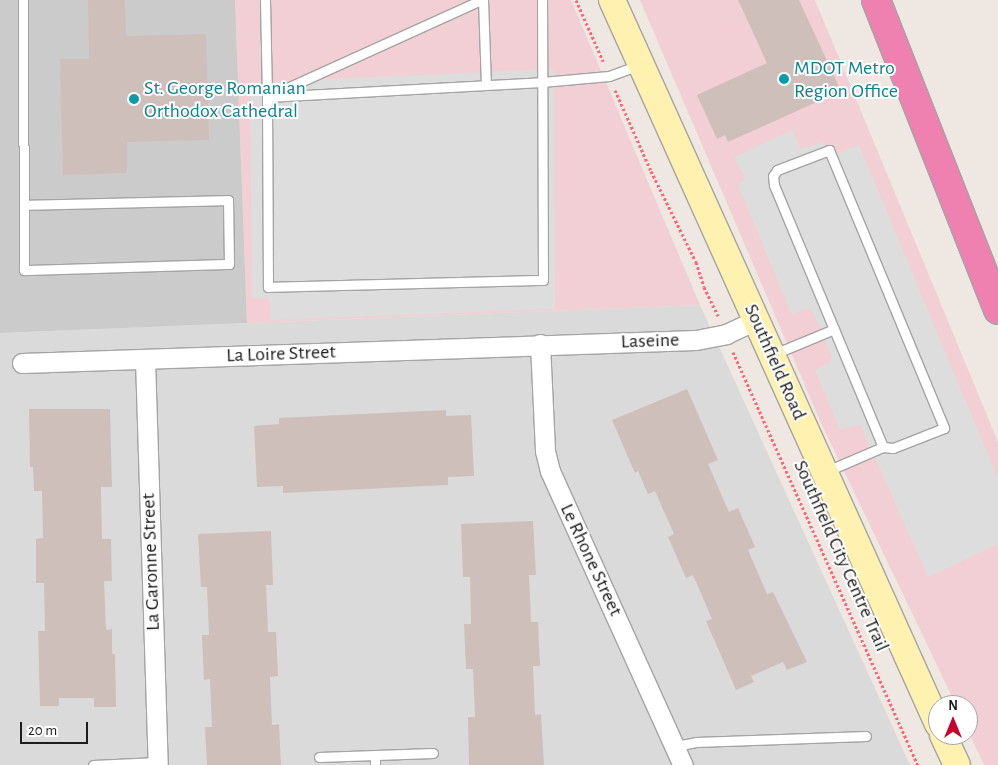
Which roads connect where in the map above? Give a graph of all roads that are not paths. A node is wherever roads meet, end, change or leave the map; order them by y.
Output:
1 (23, 0) edge
2 (265, 0) edge
3 (482, 0) edge
4 (542, 0) edge
5 (612, 0) edge
6 (876, 0) edge
7 (642, 64) junction
8 (542, 82) junction
9 (486, 85) junction
10 (267, 96) junction
11 (24, 205) junction
12 (998, 310) edge
13 (756, 320) junction
14 (834, 329) junction
15 (540, 344) junction
16 (772, 355) junction
17 (145, 359) junction
18 (22, 363) dead end
19 (883, 447) junction
20 (824, 472) junction
21 (928, 702) edge
22 (866, 736) dead end
23 (948, 745) edge
24 (676, 746) junction
25 (433, 753) dead end
26 (375, 755) junction
27 (319, 757) dead end
28 (158, 764) edge
29 (93, 765) edge
30 (375, 765) edge
31 (683, 765) edge
32 (957, 765) edge

1 - 11 lane
2 - 10 lane
3 - 9 lane
3 - 10 lane
4 - 8 lane
5 - 7 main road, Southfield Road
6 - 12 highway
7 - 8 lane
7 - 13 main road, Southfield Road
8 - 9 lane
8 - 10 lane
9 - 10 lane
11 - 11 lane
13 - 15 street, Laseine
13 - 16 main road, Southfield Road
14 - 16 lane
14 - 19 lane
14 - 19 lane
15 - 17 street, La Loire Street
15 - 24 street, Le Rhone Street
16 - 20 main road, Southfield Road
17 - 18 street, La Loire Street
17 - 28 street, La Garonne Street
19 - 20 lane
20 - 21 main road, Southfield Road
22 - 24 lane
23 - 32 main road
24 - 31 street, Le Rhone Street
25 - 26 lane
26 - 27 lane
26 - 30 lane
28 - 29 lane

